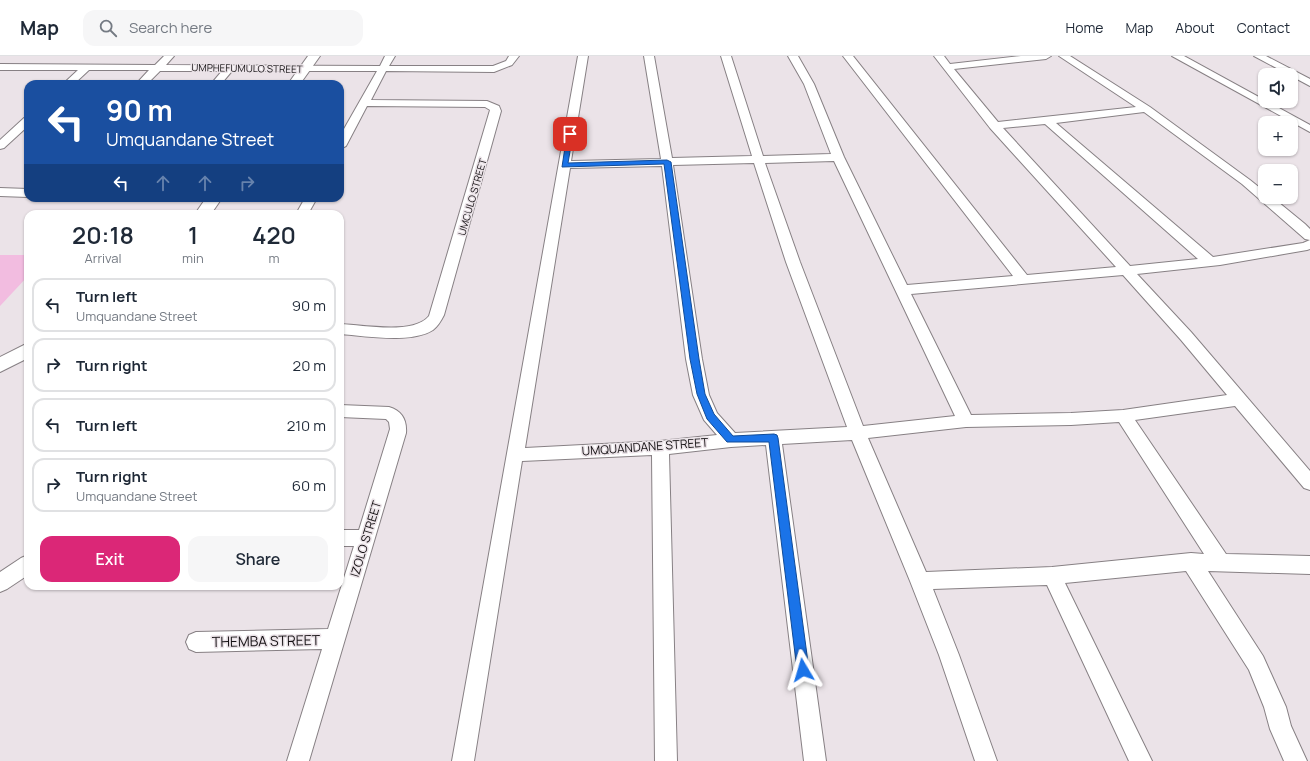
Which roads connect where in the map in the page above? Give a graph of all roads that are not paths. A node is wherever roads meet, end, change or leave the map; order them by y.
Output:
1 (169, 56) edge
2 (314, 56) edge
3 (390, 56) edge
4 (514, 56) edge
5 (583, 56) edge
6 (649, 56) edge
7 (726, 56) edge
8 (793, 56) edge
9 (848, 56) edge
10 (939, 56) edge
11 (1046, 56) edge
12 (1064, 56) edge
13 (1177, 56) edge
14 (1259, 56) edge
15 (0, 67) edge
16 (12, 67) junction
17 (87, 67) junction
18 (948, 67) junction
19 (157, 68) junction
20 (230, 68) junction
21 (383, 68) junction
22 (304, 69) junction
23 (0, 77) edge
24 (72, 80) edge
25 (145, 80) edge
26 (220, 80) edge
27 (297, 80) edge
28 (1310, 83) edge
29 (364, 104) junction
30 (1146, 109) junction
31 (1047, 121) junction
32 (24, 124) edge
33 (994, 126) junction
34 (1310, 129) edge
35 (344, 139) edge
36 (0, 146) edge
37 (838, 157) junction
38 (758, 159) junction
39 (667, 162) junction
40 (564, 165) junction
41 (0, 192) edge
42 (24, 192) edge
43 (1310, 236) edge
44 (1310, 244) edge
45 (1209, 262) junction
46 (1128, 270) junction
47 (1022, 278) junction
48 (902, 290) junction
49 (344, 329) edge
50 (24, 352) edge
51 (0, 365) edge
52 (1239, 399) junction
53 (344, 411) edge
54 (1123, 416) junction
55 (966, 421) junction
56 (857, 433) junction
57 (774, 438) junction
58 (731, 440) junction
59 (660, 448) junction
60 (514, 455) junction
61 (1310, 483) edge
62 (344, 538) edge
63 (366, 538) junction
64 (1191, 562) junction
65 (1221, 563) junction
66 (1310, 565) edge
67 (24, 567) edge
68 (1052, 576) junction
69 (920, 581) junction
70 (0, 583) edge
71 (336, 639) junction
72 (196, 642) dead end
73 (298, 761) edge
74 (463, 761) edge
75 (666, 761) edge
76 (815, 761) edge
77 (986, 761) edge
78 (1141, 761) edge
79 (1296, 761) edge

1 - 19 street
2 - 22 street
3 - 21 street
4 - 21 street, UMPHEFUMULO STREET
5 - 40 street
6 - 39 street
7 - 38 street
8 - 37 street
9 - 47 street
10 - 18 street
11 - 18 street
12 - 30 street
13 - 34 street
14 - 28 street
15 - 16 street, UMPHEFUMULO STREET
16 - 17 street, UMPHEFUMULO STREET
16 - 23 street
17 - 19 street, UMPHEFUMULO STREET
17 - 24 street
18 - 33 street
19 - 20 street, UMPHEFUMULO STREET
19 - 25 street
20 - 22 street, UMPHEFUMULO STREET
20 - 26 street
21 - 22 street, UMPHEFUMULO STREET
21 - 29 street
22 - 27 street
29 - 35 street
29 - 49 street, UMCULO STREET
30 - 31 street
30 - 43 street
31 - 33 street
31 - 45 street
32 - 36 street
33 - 46 street
37 - 38 street
37 - 48 street
38 - 39 street
38 - 56 street
39 - 40 street
39 - 58 street
40 - 60 street
41 - 42 street
44 - 45 street
45 - 46 street
46 - 47 street
46 - 52 street
47 - 48 street
48 - 55 street
50 - 51 street
52 - 54 street, UMQUANDANE STREET
52 - 61 street
53 - 63 street, IZOLO STREET
54 - 55 street, UMQUANDANE STREET
54 - 65 street
55 - 56 street, UMQUANDANE STREET
56 - 57 street, UMQUANDANE STREET
56 - 69 street
57 - 58 street, UMQUANDANE STREET
57 - 76 street
58 - 59 street, UMQUANDANE STREET
59 - 60 street, UMQUANDANE STREET
59 - 75 street
60 - 74 street
62 - 63 street
63 - 71 street, IZOLO STREET
64 - 65 street
64 - 68 street
64 - 79 street
65 - 66 street
67 - 70 street
68 - 69 street
68 - 78 street
69 - 77 street
71 - 72 street, THEMBA STREET
71 - 73 street, IZOLO STREET

